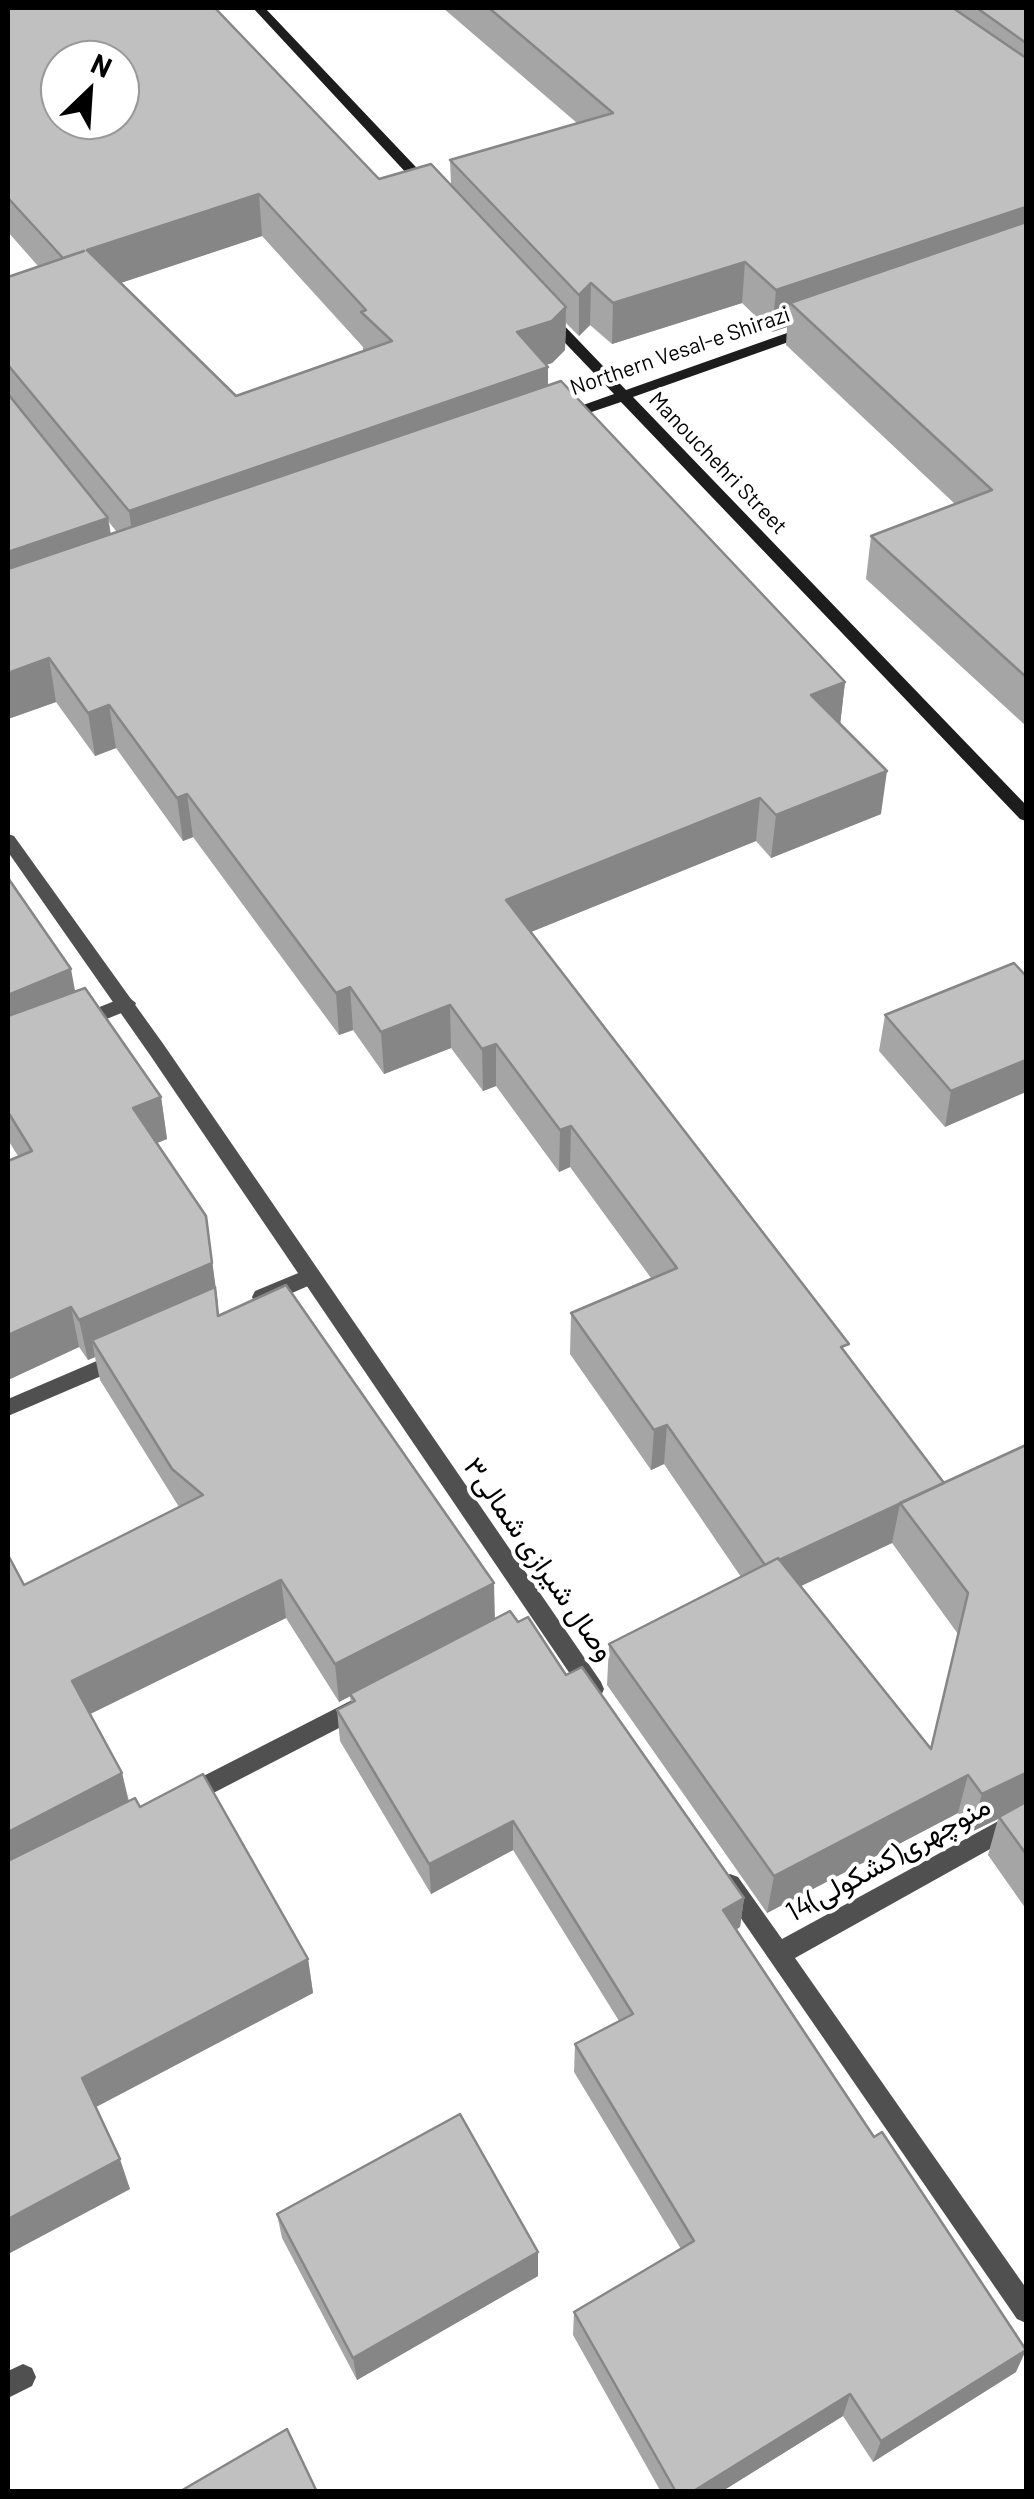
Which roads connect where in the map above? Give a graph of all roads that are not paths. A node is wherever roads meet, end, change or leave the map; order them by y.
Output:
1 (259, 8) edge
2 (434, 195) edge
3 (542, 310) edge
4 (824, 324) edge
5 (622, 396) junction
6 (549, 421) edge
7 (1026, 815) edge
8 (8, 840) edge
9 (126, 1003) junction
10 (58, 1031) edge
11 (308, 1277) junction
12 (237, 1308) edge
13 (149, 1346) edge
14 (8, 1408) edge
15 (380, 1696) edge
16 (608, 1710) edge
17 (167, 1806) edge
18 (1026, 1817) edge
19 (721, 1873) edge
20 (778, 1954) junction
21 (1026, 2310) edge

1 - 2 street
3 - 5 street, Manouchehri Street
4 - 5 street, Northern Vesal-e Shirazi
5 - 6 street, Northern Vesal-e Shirazi
5 - 7 street, Manouchehri Street
8 - 9 street, وصال شیرازی شمالی۳
9 - 10 street
9 - 11 street, وصال شیرازی شمالی۳
11 - 12 street
11 - 16 street, وصال شیرازی شمالی۳
13 - 14 street
15 - 17 street
18 - 20 street, 14منوچهری(کشکولی)
19 - 20 street
20 - 21 street

